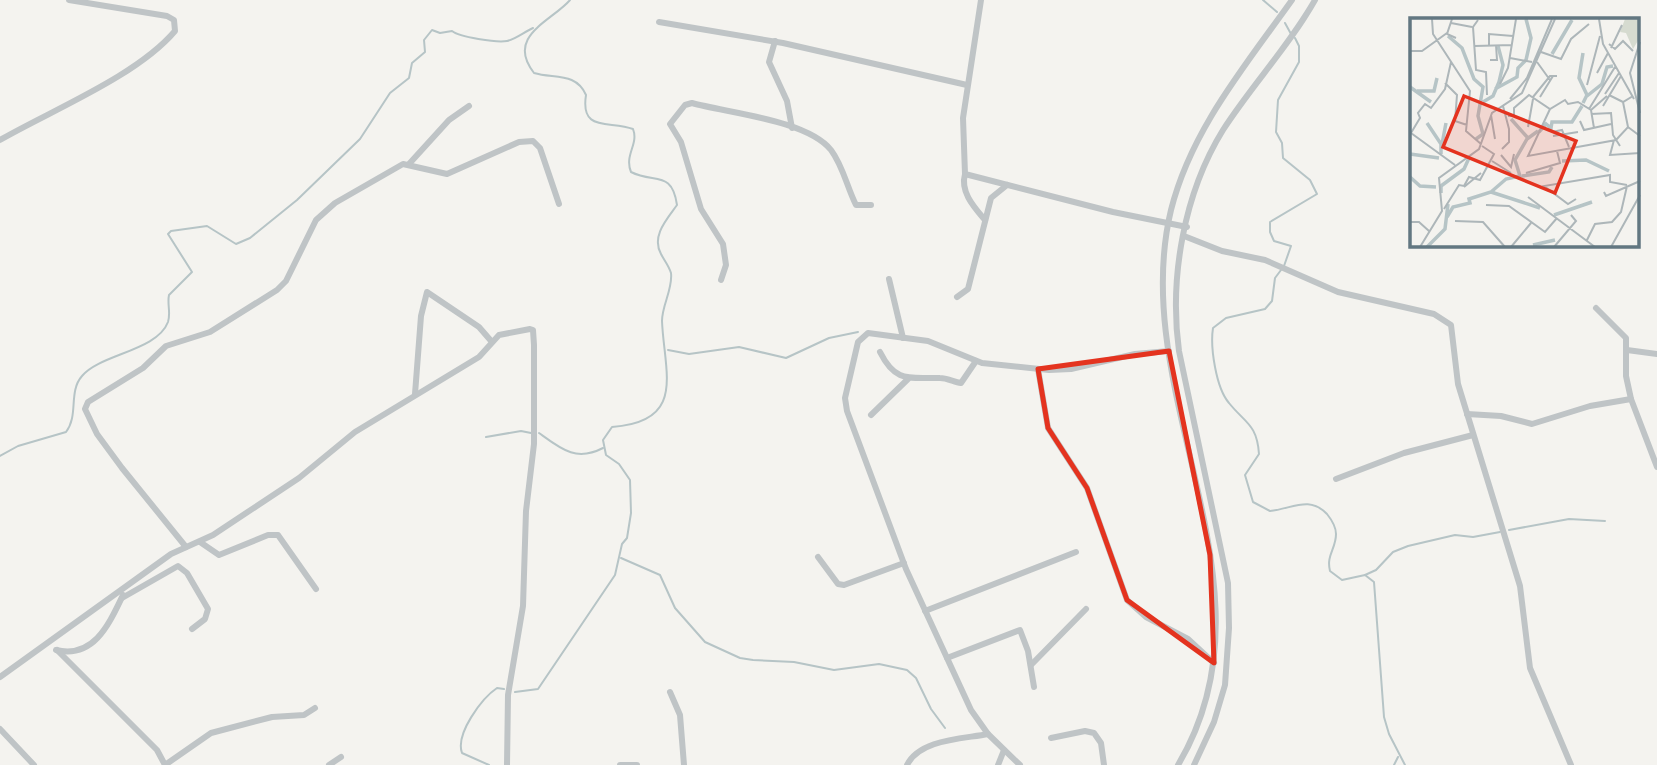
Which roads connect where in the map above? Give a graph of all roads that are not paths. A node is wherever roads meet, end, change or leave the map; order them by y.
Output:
1 (69, 0) edge
2 (981, 0) edge
3 (1292, 0) edge
4 (1315, 0) edge
5 (659, 22) dead end
6 (775, 41) junction
7 (967, 85) junction
8 (469, 106) dead end
9 (792, 128) junction
10 (0, 140) edge
11 (409, 164) junction
12 (965, 174) junction
13 (1007, 185) junction
14 (559, 204) dead end
15 (871, 205) dead end
16 (985, 220) junction
17 (1169, 222) junction
18 (1186, 227) junction
19 (1184, 236) junction
20 (720, 279) dead end
21 (889, 279) dead end
22 (957, 297) dead end
23 (1596, 308) dead end
24 (903, 338) junction
25 (492, 342) junction
26 (1627, 350) junction
27 (1169, 351) junction
28 (880, 352) dead end
29 (1657, 354) edge
30 (976, 361) junction
31 (1038, 369) junction
32 (908, 379) junction
33 (415, 394) junction
34 (1631, 399) junction
35 (1467, 414) junction
36 (871, 415) dead end
37 (1473, 435) junction
38 (1657, 467) edge
39 (1336, 479) dead end
40 (200, 542) junction
41 (186, 547) junction
42 (1076, 552) dead end
43 (818, 557) dead end
44 (904, 563) junction
45 (128, 584) junction
46 (316, 589) dead end
47 (122, 598) junction
48 (1086, 609) dead end
49 (925, 611) junction
50 (192, 629) dead end
51 (52, 642) junction
52 (57, 650) junction
53 (947, 658) junction
54 (1214, 663) junction
55 (1031, 665) junction
56 (0, 677) edge
57 (1034, 687) dead end
58 (670, 692) dead end
59 (315, 708) dead end
60 (0, 729) edge
61 (988, 734) junction
62 (1051, 738) dead end
63 (1004, 750) junction
64 (341, 757) dead end
65 (34, 765) edge
66 (329, 765) edge
67 (507, 765) edge
68 (620, 765) edge
69 (637, 765) edge
70 (684, 765) edge
71 (907, 765) edge
72 (998, 765) edge
73 (1020, 765) edge
74 (1104, 765) edge
75 (1178, 765) edge
76 (1194, 765) edge
77 (1571, 765) edge

1 - 10 street
2 - 7 street
3 - 17 street
4 - 18 street
5 - 6 street
6 - 7 street
6 - 9 street
7 - 12 street
8 - 11 street
9 - 15 street
9 - 20 street
11 - 14 street
11 - 41 street
12 - 13 street
12 - 16 street
13 - 16 street
13 - 17 street
16 - 22 street
17 - 18 street
17 - 27 street
18 - 19 street
19 - 35 street
19 - 76 street
21 - 24 street
23 - 26 street
24 - 30 street
24 - 44 street
25 - 33 street
25 - 33 street
25 - 67 street
26 - 29 street
26 - 34 street
27 - 31 street
27 - 54 street
28 - 32 street
30 - 31 street
30 - 32 street
31 - 54 street
32 - 36 street
33 - 40 street
34 - 35 street
34 - 38 street
35 - 37 street
37 - 39 street
37 - 77 street
40 - 41 street
40 - 46 street
41 - 45 street
42 - 49 street
43 - 44 street
44 - 49 street
45 - 47 street
45 - 51 street
47 - 50 street
47 - 52 street
48 - 55 street
49 - 53 street
51 - 52 street
51 - 56 street
52 - 59 street
53 - 55 street
53 - 61 street
54 - 75 street
55 - 57 street
58 - 70 street
60 - 65 street
61 - 63 street
61 - 71 street
62 - 74 street
63 - 72 street
63 - 73 street
64 - 66 street
68 - 69 street

